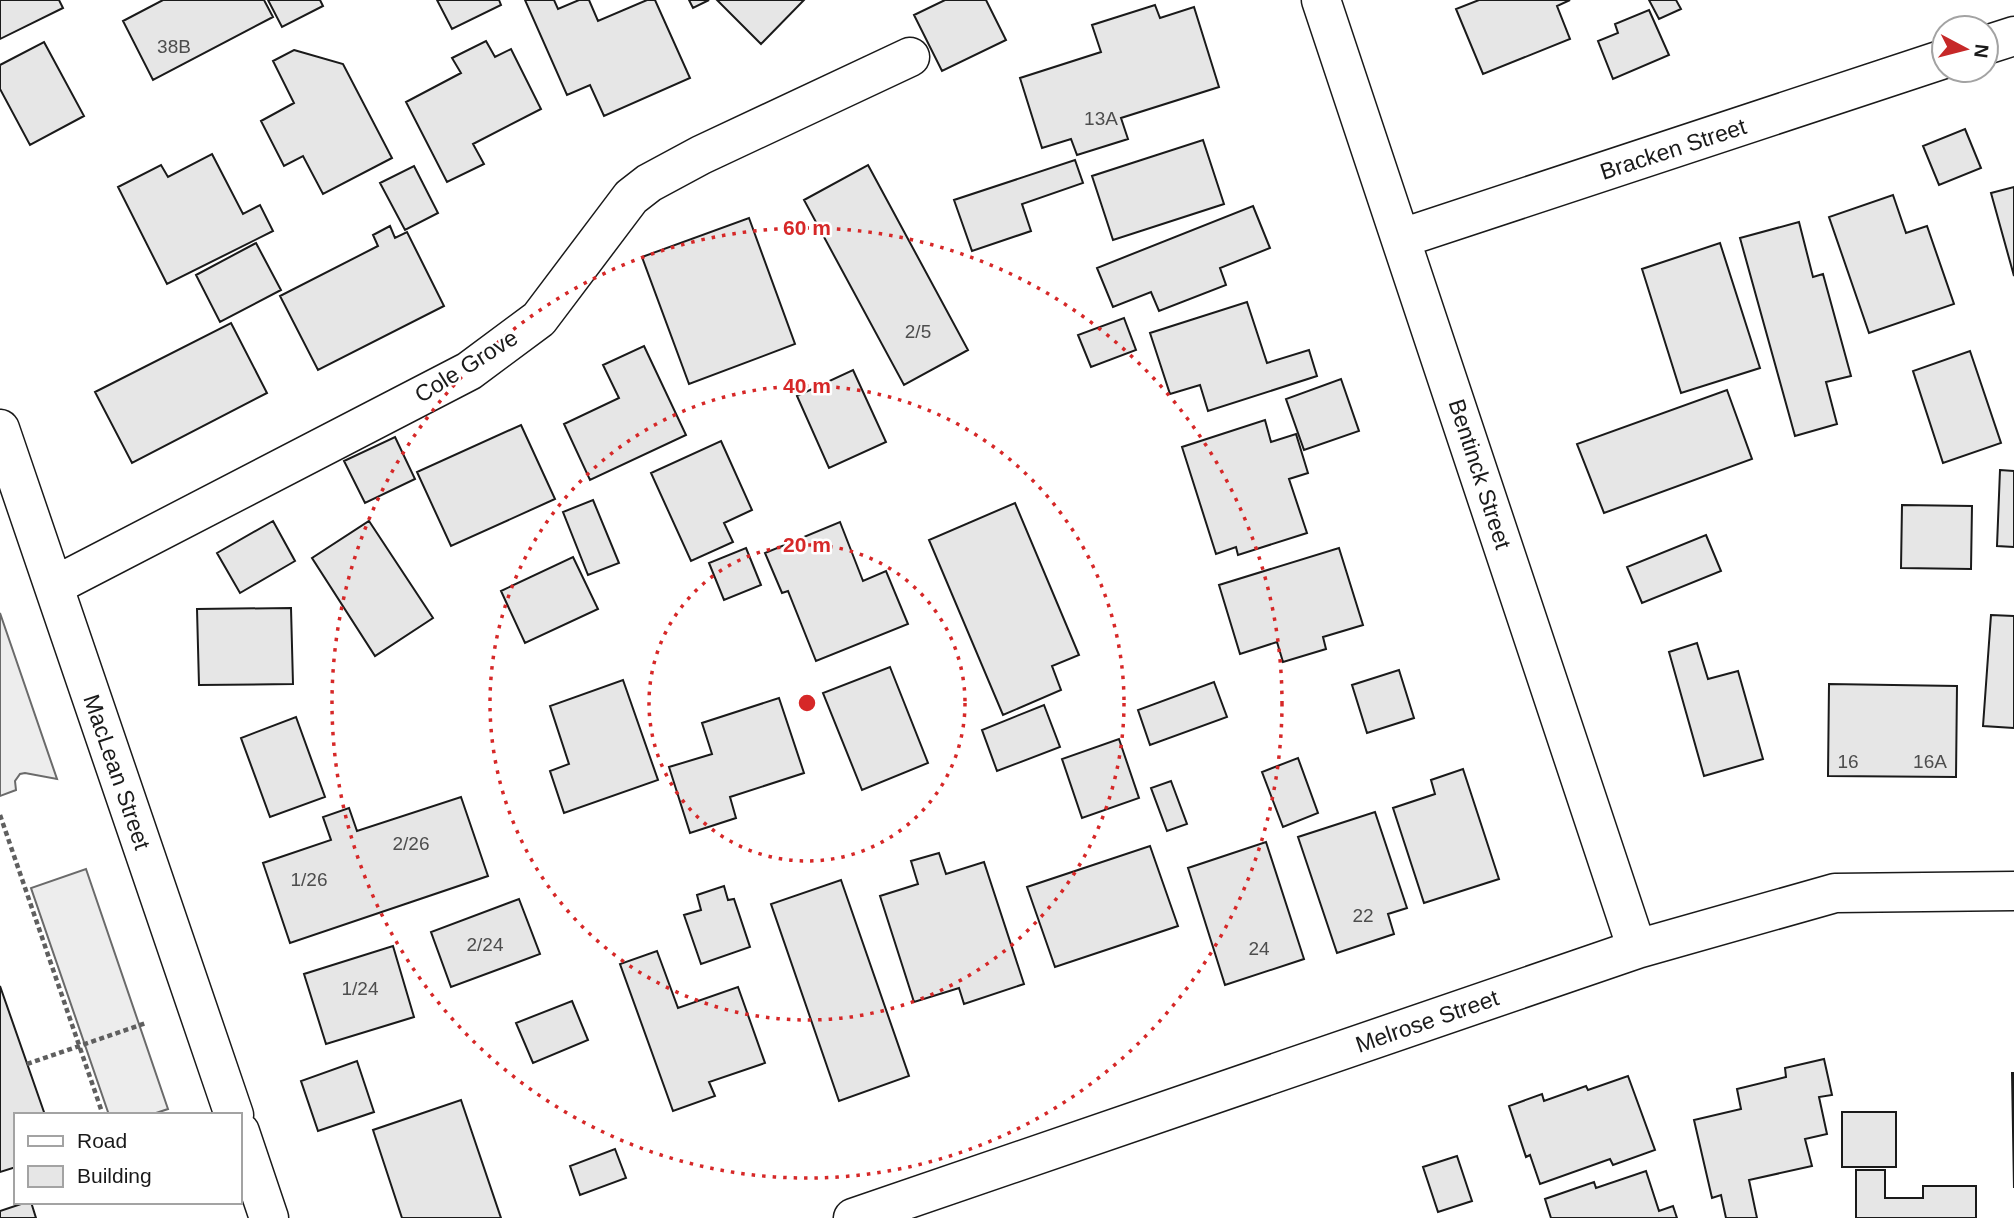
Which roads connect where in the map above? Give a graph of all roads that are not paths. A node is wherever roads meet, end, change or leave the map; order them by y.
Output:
1 (1321, 0) edge
2 (909, 57) dead end
3 (1930, 64) edge
4 (1402, 238) junction
5 (0, 429) edge
6 (54, 586) junction
7 (2014, 891) edge
8 (1637, 949) junction
9 (233, 1113) edge
10 (242, 1138) edge
11 (269, 1218) edge
12 (853, 1218) edge

1 - 4 street, Bentinck Street
2 - 6 street, Cole Grove
3 - 4 street, Bracken Street
4 - 8 street, Bentinck Street
5 - 6 street, MacLean Street
6 - 9 street, MacLean Street
7 - 8 street, Melrose Street
8 - 12 street, Melrose Street
10 - 11 street

